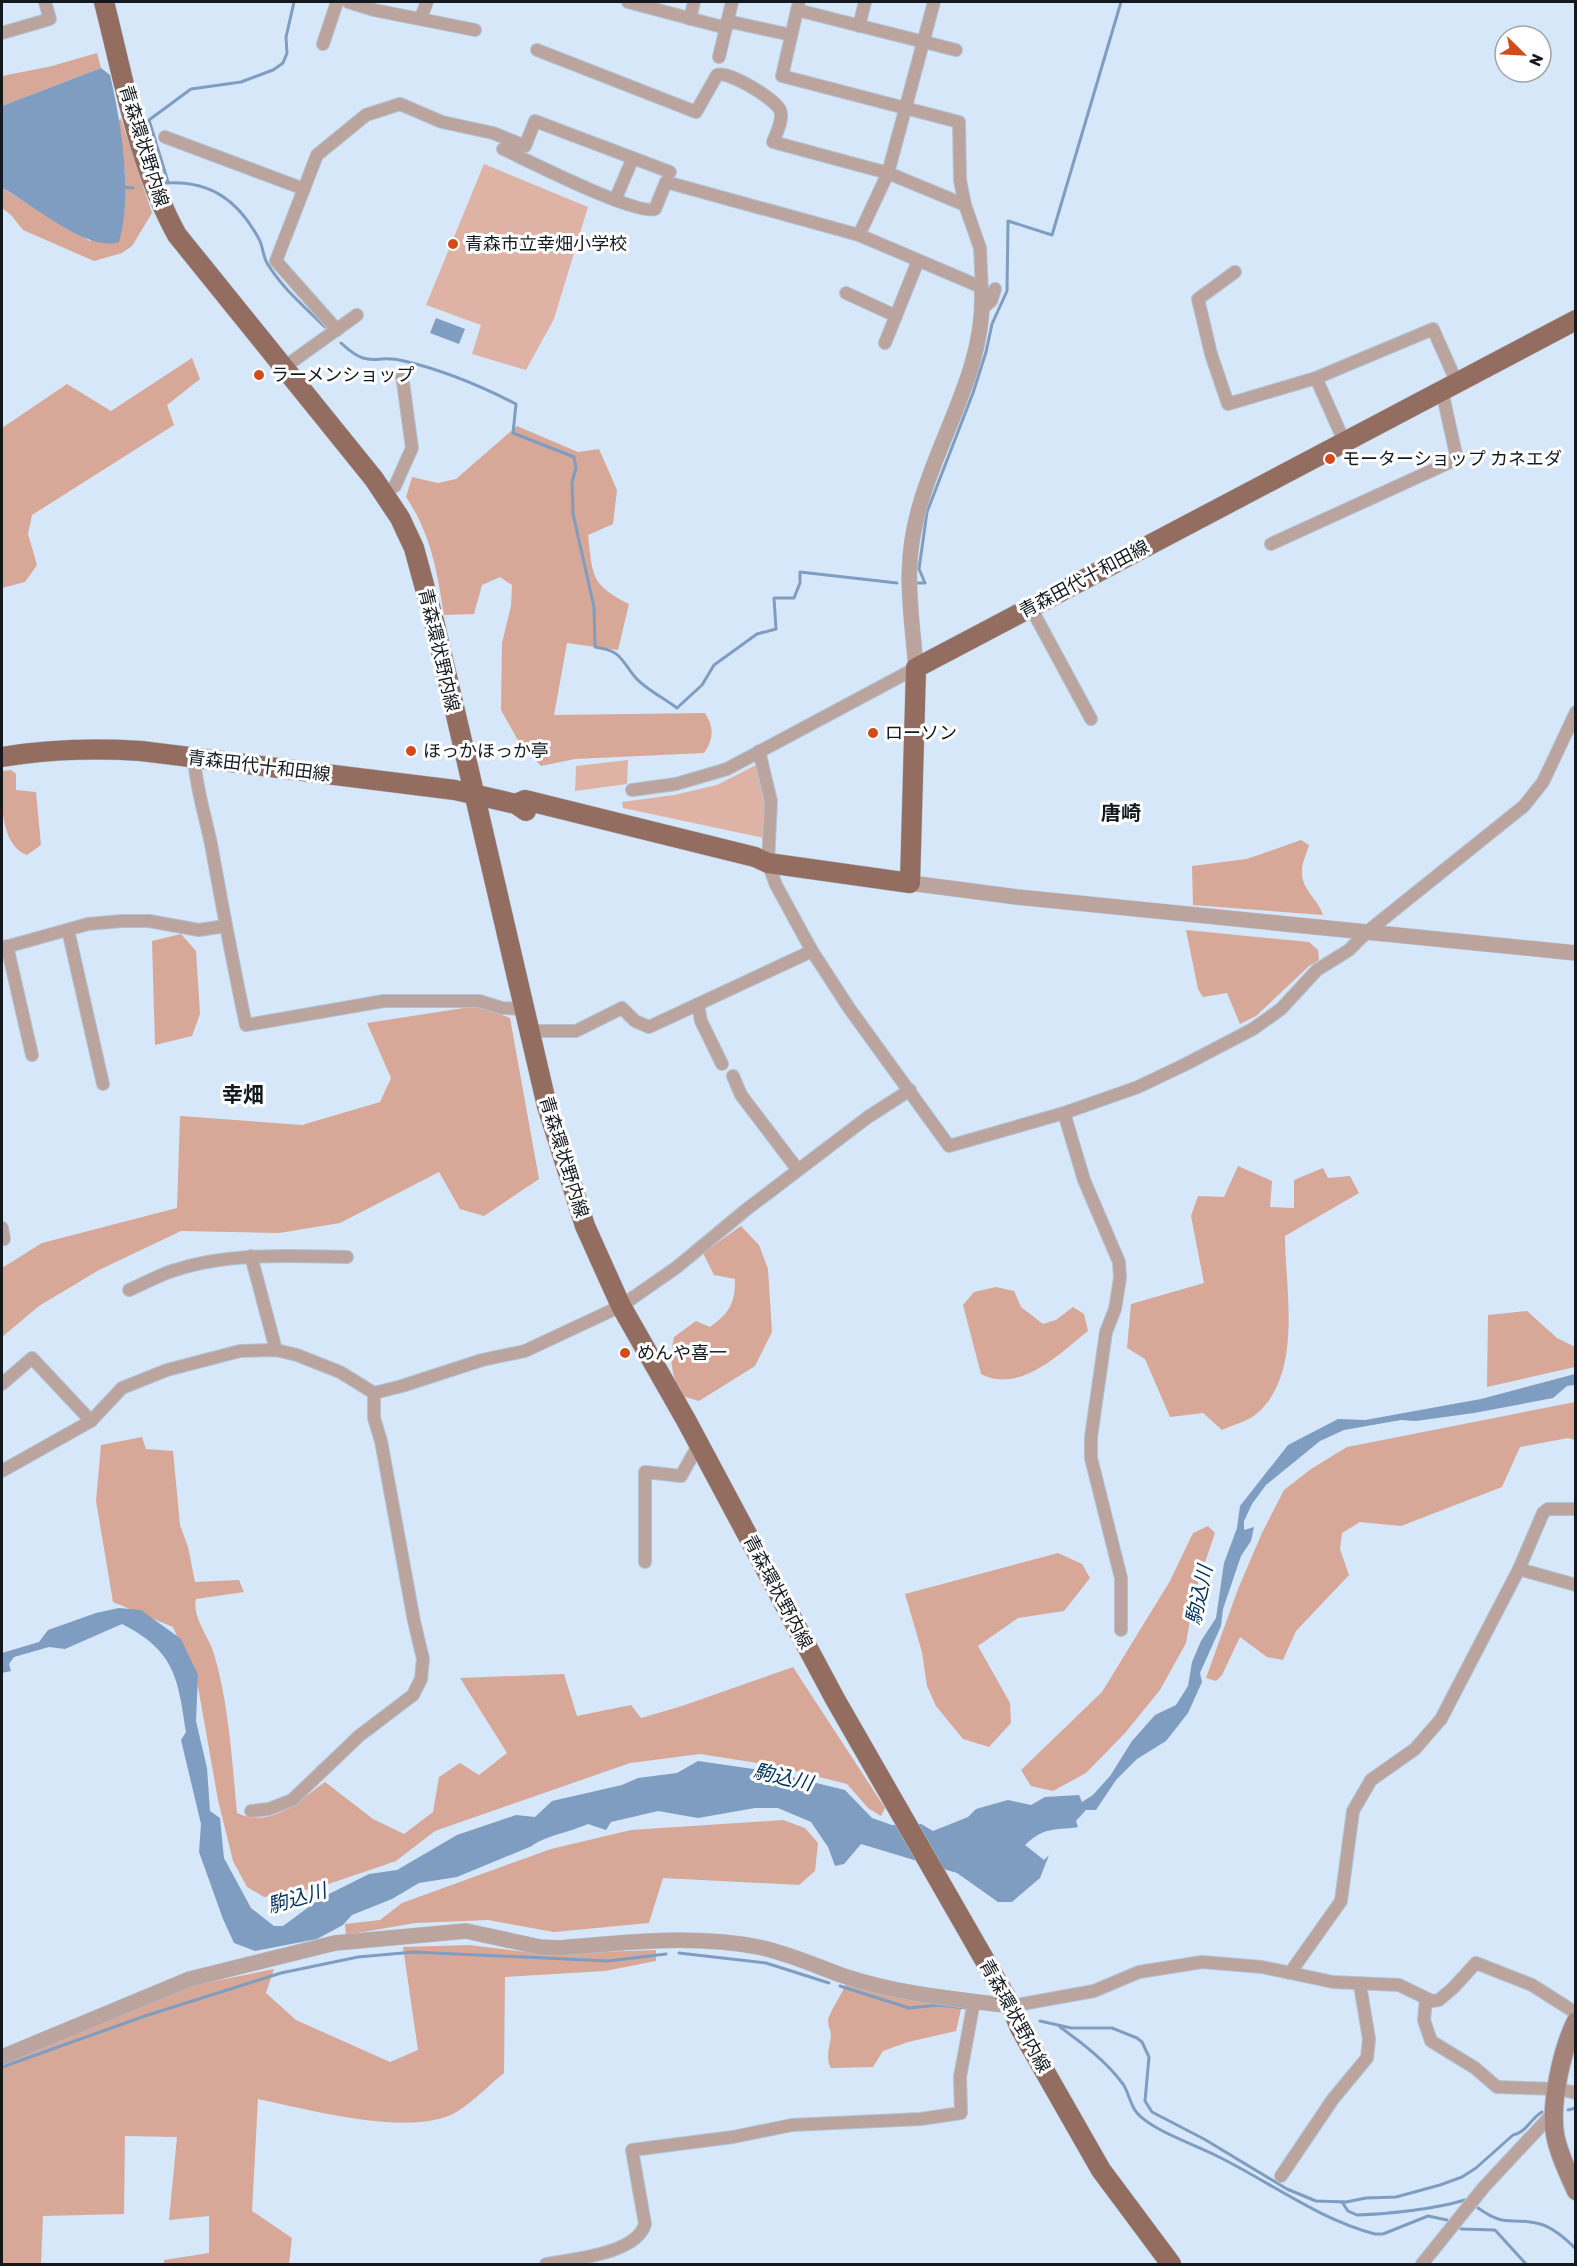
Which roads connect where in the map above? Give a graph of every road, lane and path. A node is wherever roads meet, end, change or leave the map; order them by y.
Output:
1 (45, 2) edge
2 (104, 2) edge
3 (338, 2) edge
4 (348, 2) edge
5 (427, 2) edge
6 (627, 2) edge
7 (694, 2) edge
8 (732, 2) edge
9 (865, 2) edge
10 (934, 2) edge
11 (798, 6) edge
12 (421, 17) junction
13 (690, 20) junction
14 (727, 24) junction
15 (859, 26) junction
16 (475, 30) dead end
17 (2, 33) edge
18 (791, 35) junction
19 (924, 43) junction
20 (323, 44) dead end
21 (537, 50) dead end
22 (956, 50) dead end
23 (719, 57) dead end
24 (906, 108) junction
25 (165, 137) dead end
26 (503, 149) dead end
27 (633, 158) junction
28 (670, 172) dead end
29 (888, 173) junction
30 (304, 189) junction
31 (615, 200) junction
32 (965, 205) junction
33 (860, 235) junction
34 (918, 261) junction
35 (1235, 272) dead end
36 (986, 289) junction
37 (846, 293) dead end
38 (357, 315) dead end
39 (896, 316) junction
40 (1575, 320) edge
41 (337, 330) junction
42 (885, 343) dead end
43 (283, 368) junction
44 (402, 375) dead end
45 (1317, 378) junction
46 (1450, 387) junction
47 (1344, 441) junction
48 (383, 493) junction
49 (1272, 544) dead end
50 (1031, 608) junction
51 (916, 668) junction
52 (1575, 712) edge
53 (1091, 719) dead end
54 (759, 751) junction
55 (2, 758) edge
56 (194, 758) junction
57 (632, 790) dead end
58 (474, 794) junction
59 (765, 862) junction
60 (910, 883) junction
61 (225, 926) junction
62 (68, 930) junction
63 (1367, 932) junction
64 (4, 947) edge
65 (812, 951) junction
66 (1575, 953) edge
67 (698, 1004) junction
68 (524, 1009) junction
69 (530, 1031) junction
70 (32, 1055) dead end
71 (722, 1064) dead end
72 (733, 1076) dead end
73 (103, 1084) dead end
74 (910, 1090) junction
75 (1064, 1113) junction
76 (798, 1170) junction
77 (250, 1256) junction
78 (347, 1257) dead end
79 (129, 1290) dead end
80 (621, 1306) junction
81 (276, 1350) junction
82 (2, 1384) edge
83 (374, 1393) junction
84 (91, 1421) junction
85 (699, 1444) junction
86 (2, 1471) edge
87 (1575, 1509) edge
88 (645, 1562) dead end
89 (1519, 1569) junction
90 (1575, 1585) edge
91 (1121, 1630) dead end
92 (251, 1811) dead end
93 (1290, 1973) junction
94 (1360, 1984) junction
95 (1426, 1999) junction
96 (974, 2001) junction
97 (1011, 2006) junction
98 (1575, 2013) edge
99 (1575, 2020) edge
100 (2, 2056) edge
101 (1567, 2091) edge
102 (1556, 2111) junction
103 (1281, 2176) dead end
104 (1575, 2191) edge
105 (546, 2265) edge
106 (1171, 2265) edge
107 (1422, 2265) edge

1 - 17 street
2 - 43 main road, 青森環状野内線
3 - 20 street
4 - 12 street
5 - 12 street
6 - 13 street
7 - 13 street
8 - 14 street
9 - 15 street
10 - 19 street
11 - 15 street
11 - 18 street
12 - 16 street
13 - 14 street
14 - 18 street
14 - 23 street
15 - 19 street
18 - 24 street
19 - 22 street
19 - 24 street
21 - 29 street
24 - 29 street
24 - 32 street
25 - 30 street
26 - 31 street
27 - 28 street
27 - 30 street
27 - 31 street
29 - 32 street
29 - 33 street
30 - 41 street
31 - 33 street
32 - 36 street
33 - 34 street
34 - 36 street
34 - 39 street
35 - 45 street
36 - 51 street
37 - 39 street
38 - 41 street
39 - 42 street
40 - 46 main road, 青森田代十和田線
41 - 43 street
43 - 48 main road, 青森環状野内線
44 - 48 street
45 - 46 street
45 - 47 street
46 - 47 main road, 青森田代十和田線
46 - 49 street
47 - 50 main road, 青森田代十和田線
48 - 58 main road, 青森環状野内線
50 - 51 main road, 青森田代十和田線
50 - 53 street
51 - 54 street
51 - 60 main road
52 - 63 street
54 - 57 street
54 - 59 street
55 - 56 main road, 青森田代十和田線
56 - 58 main road, 青森田代十和田線
56 - 61 street
58 - 59 main road, 青森田代十和田線
58 - 68 main road, 青森環状野内線
59 - 60 main road, 青森田代十和田線
59 - 65 street
60 - 63 street
61 - 62 street
61 - 68 street
62 - 64 street
62 - 73 street
63 - 66 street
63 - 75 street
64 - 70 street
65 - 67 street
65 - 74 street
67 - 69 street
67 - 71 street
68 - 69 main road, 青森環状野内線
69 - 80 main road, 青森環状野内線
72 - 76 street
74 - 75 street
74 - 76 street
75 - 91 street
76 - 80 street
77 - 78 street
77 - 79 street
77 - 81 street
80 - 83 street
80 - 85 main road, 青森環状野内線
81 - 83 street
81 - 84 street
82 - 84 street
83 - 92 street
84 - 86 street
85 - 88 street
85 - 97 main road, 青森環状野内線
87 - 89 street
89 - 90 street
89 - 93 street
93 - 94 street
93 - 97 street
94 - 95 street
94 - 103 street
95 - 98 street
95 - 101 street
96 - 97 street
96 - 100 street
96 - 105 street
97 - 106 main road, 青森環状野内線
99 - 101 main road
101 - 102 main road
102 - 104 main road
102 - 107 street

